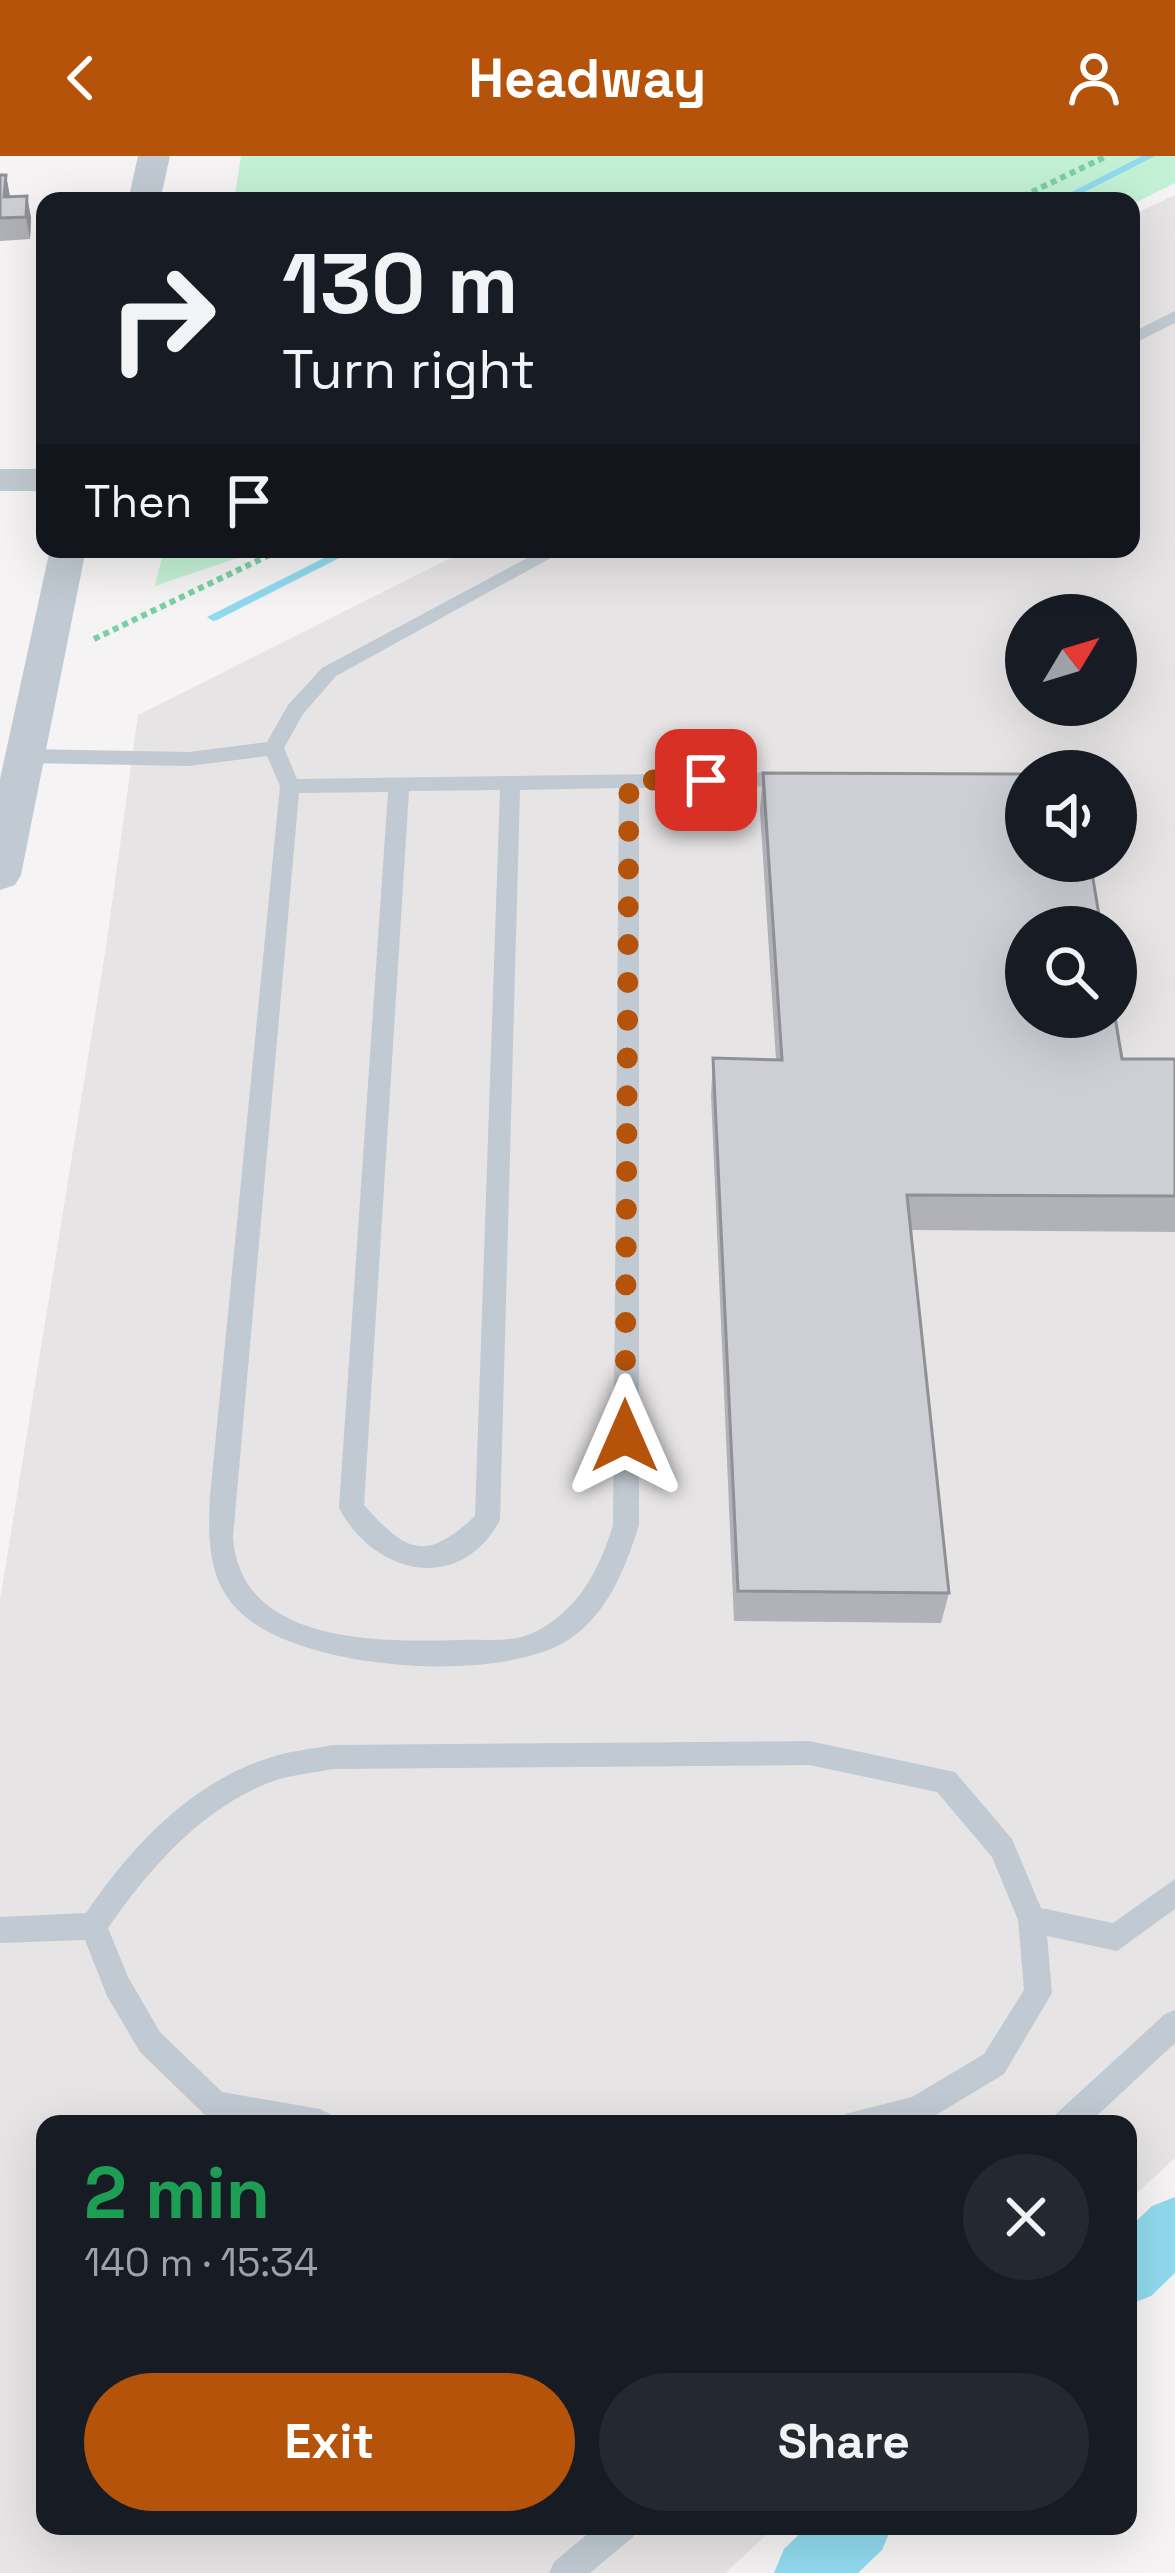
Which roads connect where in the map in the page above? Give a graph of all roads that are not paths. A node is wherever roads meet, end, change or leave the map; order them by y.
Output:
1 (154, 156) edge
2 (146, 192) edge
3 (1175, 316) edge
4 (1140, 335) edge
5 (0, 480) edge
6 (36, 481) edge
7 (66, 558) edge
8 (541, 558) edge
9 (274, 748) junction
10 (25, 756) junction
11 (822, 779) edge
12 (629, 780) junction
13 (510, 782) junction
14 (399, 784) junction
15 (290, 786) junction
16 (0, 874) edge
17 (1175, 1892) edge
18 (1032, 1920) junction
19 (93, 1926) junction
20 (0, 1930) edge
21 (1175, 2024) edge
22 (270, 2115) edge
23 (898, 2115) edge
24 (1076, 2115) edge
25 (611, 2535) edge
26 (565, 2573) edge

1 - 2 street
3 - 4 lane
5 - 6 street
7 - 10 street
8 - 9 lane
9 - 10 lane
9 - 15 lane
10 - 16 street
11 - 12 lane
12 - 13 lane
12 - 15 lane
13 - 14 lane
13 - 14 lane
14 - 15 lane
17 - 18 lane
18 - 19 lane
18 - 23 lane
19 - 20 lane
19 - 22 lane
21 - 24 lane
25 - 26 lane

